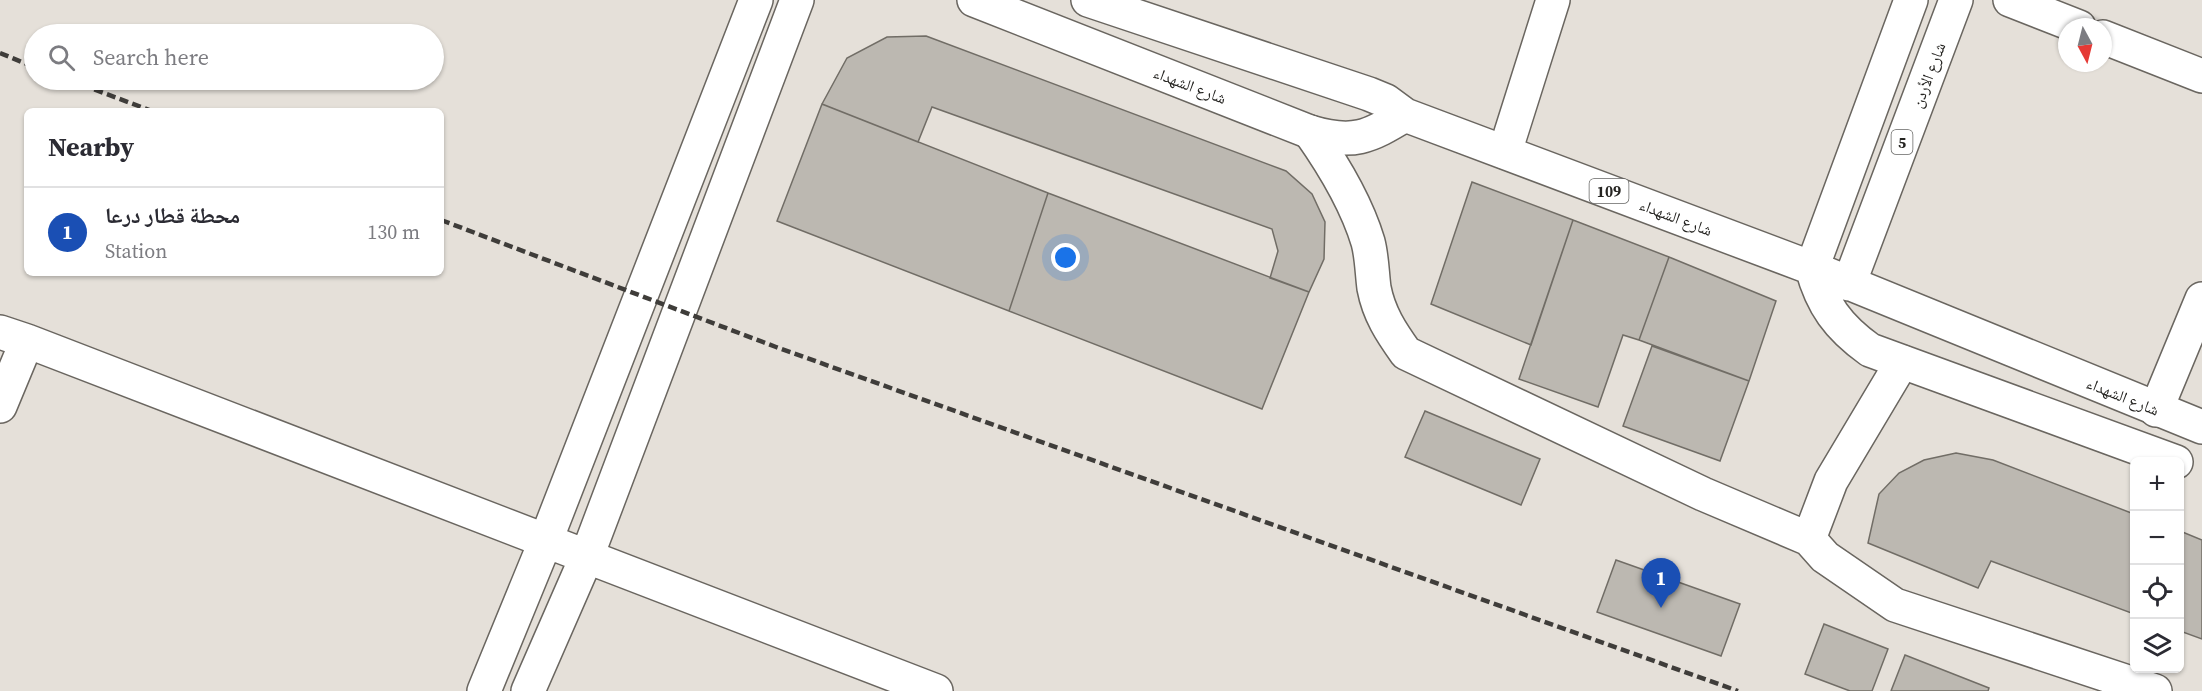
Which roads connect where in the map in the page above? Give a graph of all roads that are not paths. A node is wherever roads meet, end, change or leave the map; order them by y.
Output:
1 (756, 0) edge
2 (797, 0) edge
3 (974, 0) edge
4 (1088, 0) edge
5 (1553, 0) edge
6 (1911, 0) edge
7 (1956, 0) edge
8 (2010, 0) edge
9 (1124, 5) edge
10 (2058, 19) edge
11 (2112, 41) edge
12 (2202, 76) edge
13 (1405, 114) junction
14 (1310, 132) junction
15 (1505, 152) junction
16 (1812, 268) junction
17 (1849, 284) junction
18 (2202, 299) edge
19 (14, 337) edge
20 (1902, 362) junction
21 (0, 406) edge
22 (2156, 410) junction
23 (2202, 427) edge
24 (2164, 457) edge
25 (2184, 464) edge
26 (2202, 471) edge
27 (1809, 539) junction
28 (546, 540) junction
29 (587, 556) junction
30 (484, 691) edge
31 (528, 691) edge
32 (936, 691) edge
33 (2155, 691) edge

1 - 28 street
2 - 29 street
3 - 14 street, شارع الشهداء
4 - 9 street, شارع الشهداء / 109
5 - 15 street
6 - 16 street
7 - 17 street, شارع الأردن / 5
8 - 10 street
9 - 13 street, شارع الشهداء / 109
11 - 12 street
13 - 14 street, شارع الشهداء
13 - 15 street, شارع الشهداء / 109
14 - 27 street
15 - 16 street, شارع الشهداء / 109
16 - 17 street, شارع الشهداء / 109
16 - 20 street
17 - 22 street, شارع الشهداء / 109
18 - 22 street
19 - 21 street
19 - 28 street
20 - 24 street
20 - 27 street
22 - 23 street, شارع الشهداء / 109
25 - 26 street
27 - 33 street
28 - 29 street
28 - 30 street
29 - 31 street
29 - 32 street

